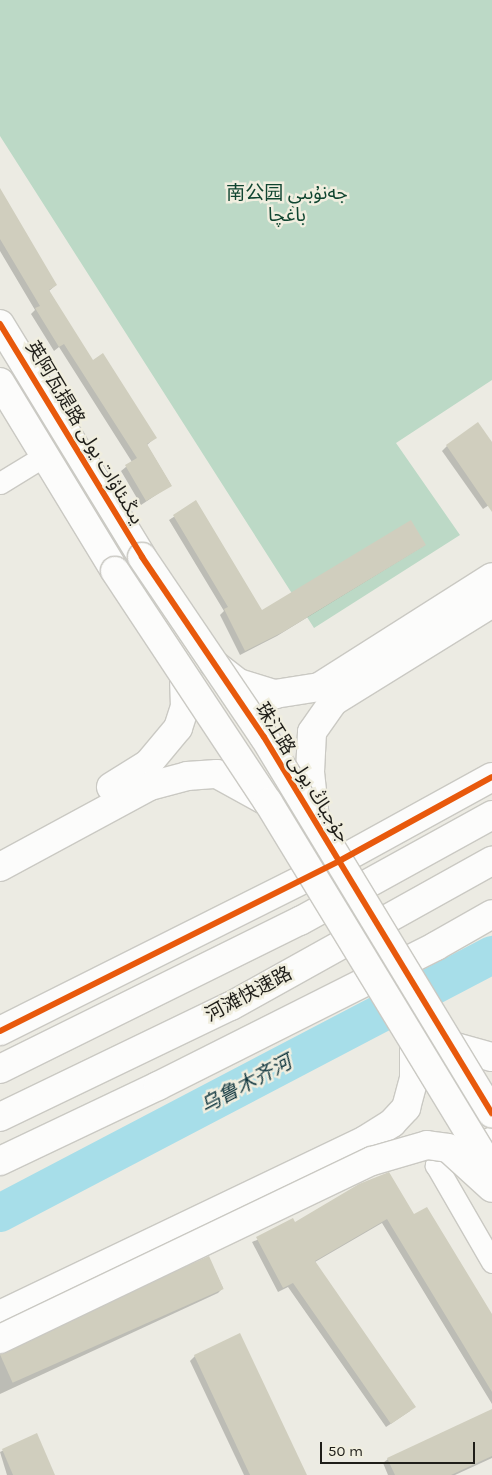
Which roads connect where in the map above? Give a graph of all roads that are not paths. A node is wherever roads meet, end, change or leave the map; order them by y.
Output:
1 (0, 324) edge
2 (0, 382) edge
3 (44, 456) junction
4 (0, 483) edge
5 (142, 557) joint
6 (492, 577) edge
7 (492, 603) edge
8 (212, 662) junction
9 (184, 677) junction
10 (492, 777) edge
11 (268, 802) junction
12 (492, 815) edge
13 (315, 819) junction
14 (0, 848) edge
15 (492, 861) edge
16 (0, 867) edge
17 (492, 914) edge
18 (0, 1031) edge
19 (414, 1039) junction
20 (452, 1046) junction
21 (492, 1057) edge
22 (0, 1069) edge
23 (492, 1113) edge
24 (0, 1117) edge
25 (492, 1137) edge
26 (0, 1161) edge
27 (492, 1171) edge
28 (492, 1188) edge
29 (492, 1262) edge
30 (0, 1315) edge
31 (0, 1339) edge

1 - 5 main road, 英阿瓦提路 يىڭىئاۋات يولى
2 - 3 main road
3 - 4 street
3 - 9 main road, bridge
5 - 8 main road, 珠江路 جۇجياڭ يولى, bridge
6 - 8 main road, bridge
7 - 13 main road
8 - 13 main road, 珠江路 جۇجياڭ يولى, bridge
9 - 11 main road, bridge
9 - 14 main road
10 - 18 main road
11 - 16 main road
11 - 19 main road, bridge
12 - 22 main road
13 - 20 main road, 珠江路 جۇجياڭ يولى, bridge
15 - 24 main road, 河滩快速路
17 - 26 main road
19 - 27 main road, bridge
19 - 30 main road
20 - 21 main road
20 - 23 main road, 珠江路 جۇجياڭ يولى, bridge
25 - 29 street
28 - 31 main road, bridge

